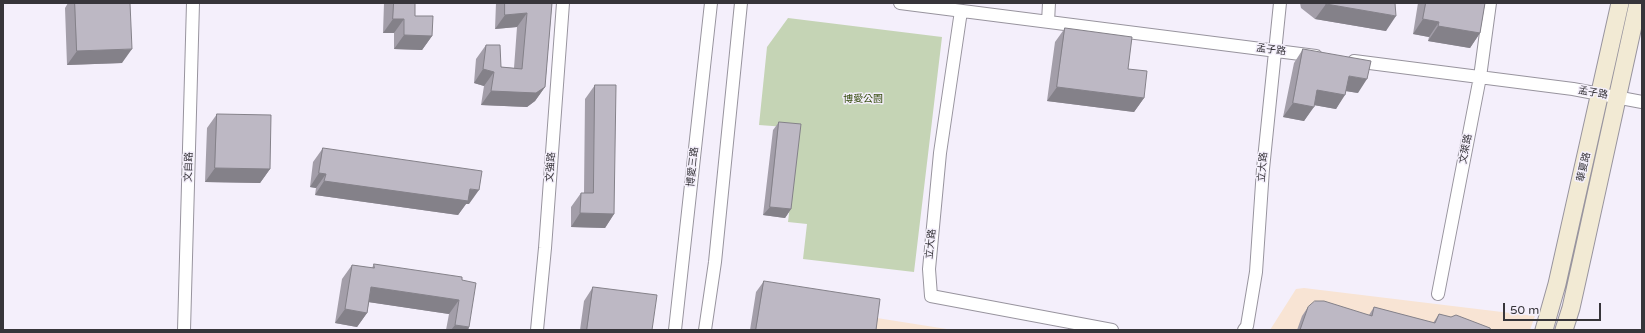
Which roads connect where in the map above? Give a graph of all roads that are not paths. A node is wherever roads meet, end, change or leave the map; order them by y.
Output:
1 (193, 3) edge
2 (563, 3) edge
3 (711, 3) edge
4 (741, 3) edge
5 (900, 3) edge
6 (1049, 3) edge
7 (1280, 3) edge
8 (1490, 3) edge
9 (1620, 3) edge
10 (1638, 3) edge
11 (961, 11) junction
12 (1048, 22) junction
13 (1274, 51) junction
14 (1330, 58) edge
15 (1346, 60) edge
16 (1480, 77) junction
17 (1600, 94) junction
18 (1618, 97) junction
19 (1642, 102) edge
20 (1438, 294) dead end
21 (184, 330) edge
22 (537, 330) edge
23 (675, 330) edge
24 (705, 330) edge
25 (1112, 330) edge
26 (1244, 330) edge
27 (1544, 330) edge
28 (1564, 330) edge

1 - 21 street, 文自路
2 - 22 street, 文強路
3 - 23 street, 博愛三路
4 - 24 street
5 - 11 street, 孟子路
6 - 12 street
7 - 13 street, 立大路
8 - 16 street, 文萊路
9 - 17 street, 華夏路
10 - 18 street, 華夏路
11 - 12 street, 孟子路
11 - 25 street, 立大路
12 - 13 street, 孟子路
13 - 14 street, 孟子路
13 - 26 street, 立大路
15 - 16 street, 孟子路
16 - 17 street, 孟子路
16 - 20 street, 文萊路
17 - 18 street, 孟子路
17 - 27 street, 華夏路
18 - 19 street, 孟子路
18 - 28 street, 華夏路

